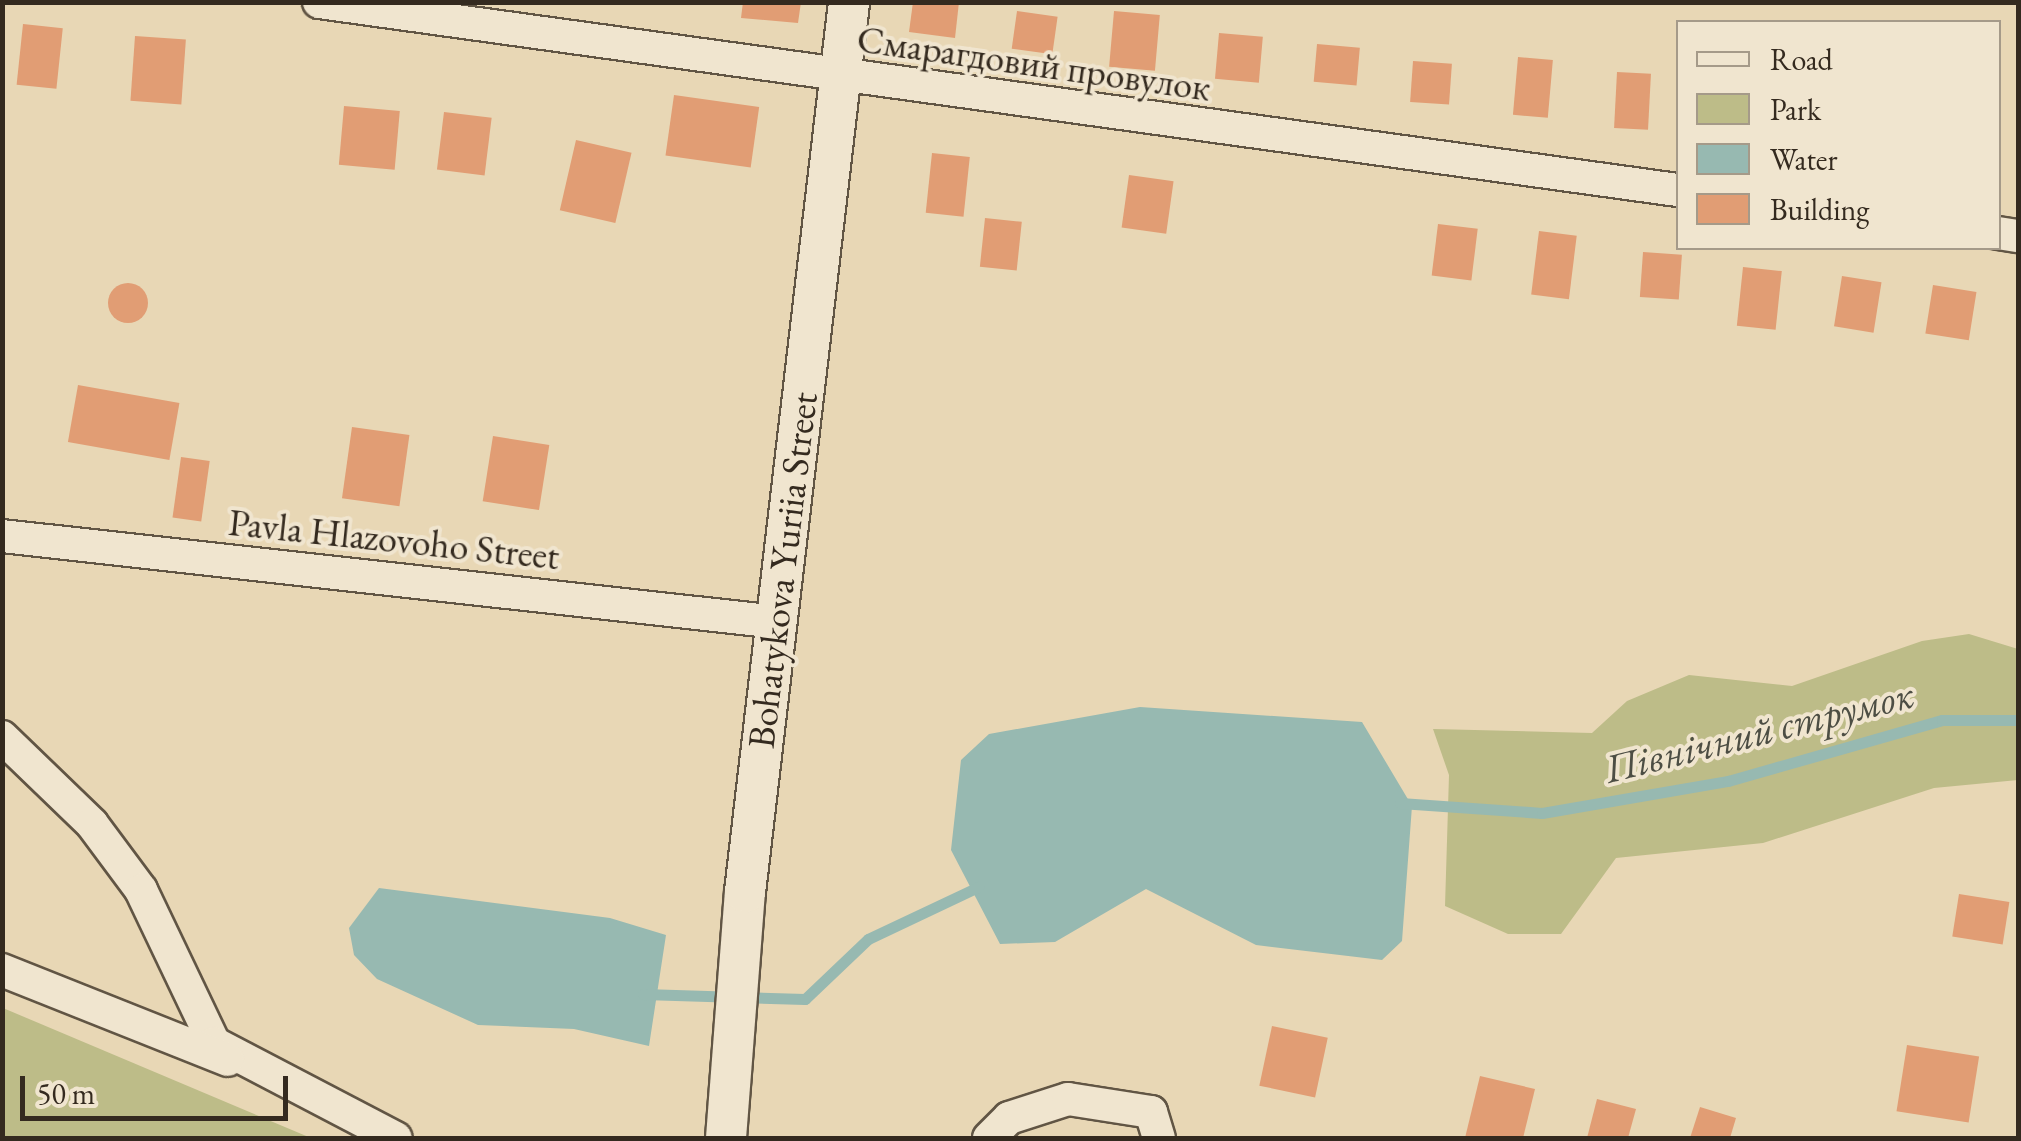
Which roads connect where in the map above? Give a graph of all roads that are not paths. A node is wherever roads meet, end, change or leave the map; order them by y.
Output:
1 (319, 2) edge
2 (849, 2) edge
3 (373, 6) edge
4 (838, 76) junction
5 (1676, 190) edge
6 (2, 536) edge
7 (777, 622) junction
8 (2, 736) edge
9 (2, 970) edge
10 (255, 1071) junction
11 (396, 1138) edge
12 (726, 1138) edge
13 (988, 1138) edge
14 (1159, 1138) edge

1 - 3 street, Смарагдовий провулок
2 - 4 street, Bohatykova Yuriia Street
3 - 4 street, Смарагдовий провулок
4 - 5 street, Смарагдовий провулок
4 - 7 street, Bohatykova Yuriia Street
6 - 7 street, Pavla Hlazovoho Street
7 - 12 street, Bohatykova Yuriia Street
8 - 10 street
9 - 10 street
10 - 11 street
13 - 14 street

